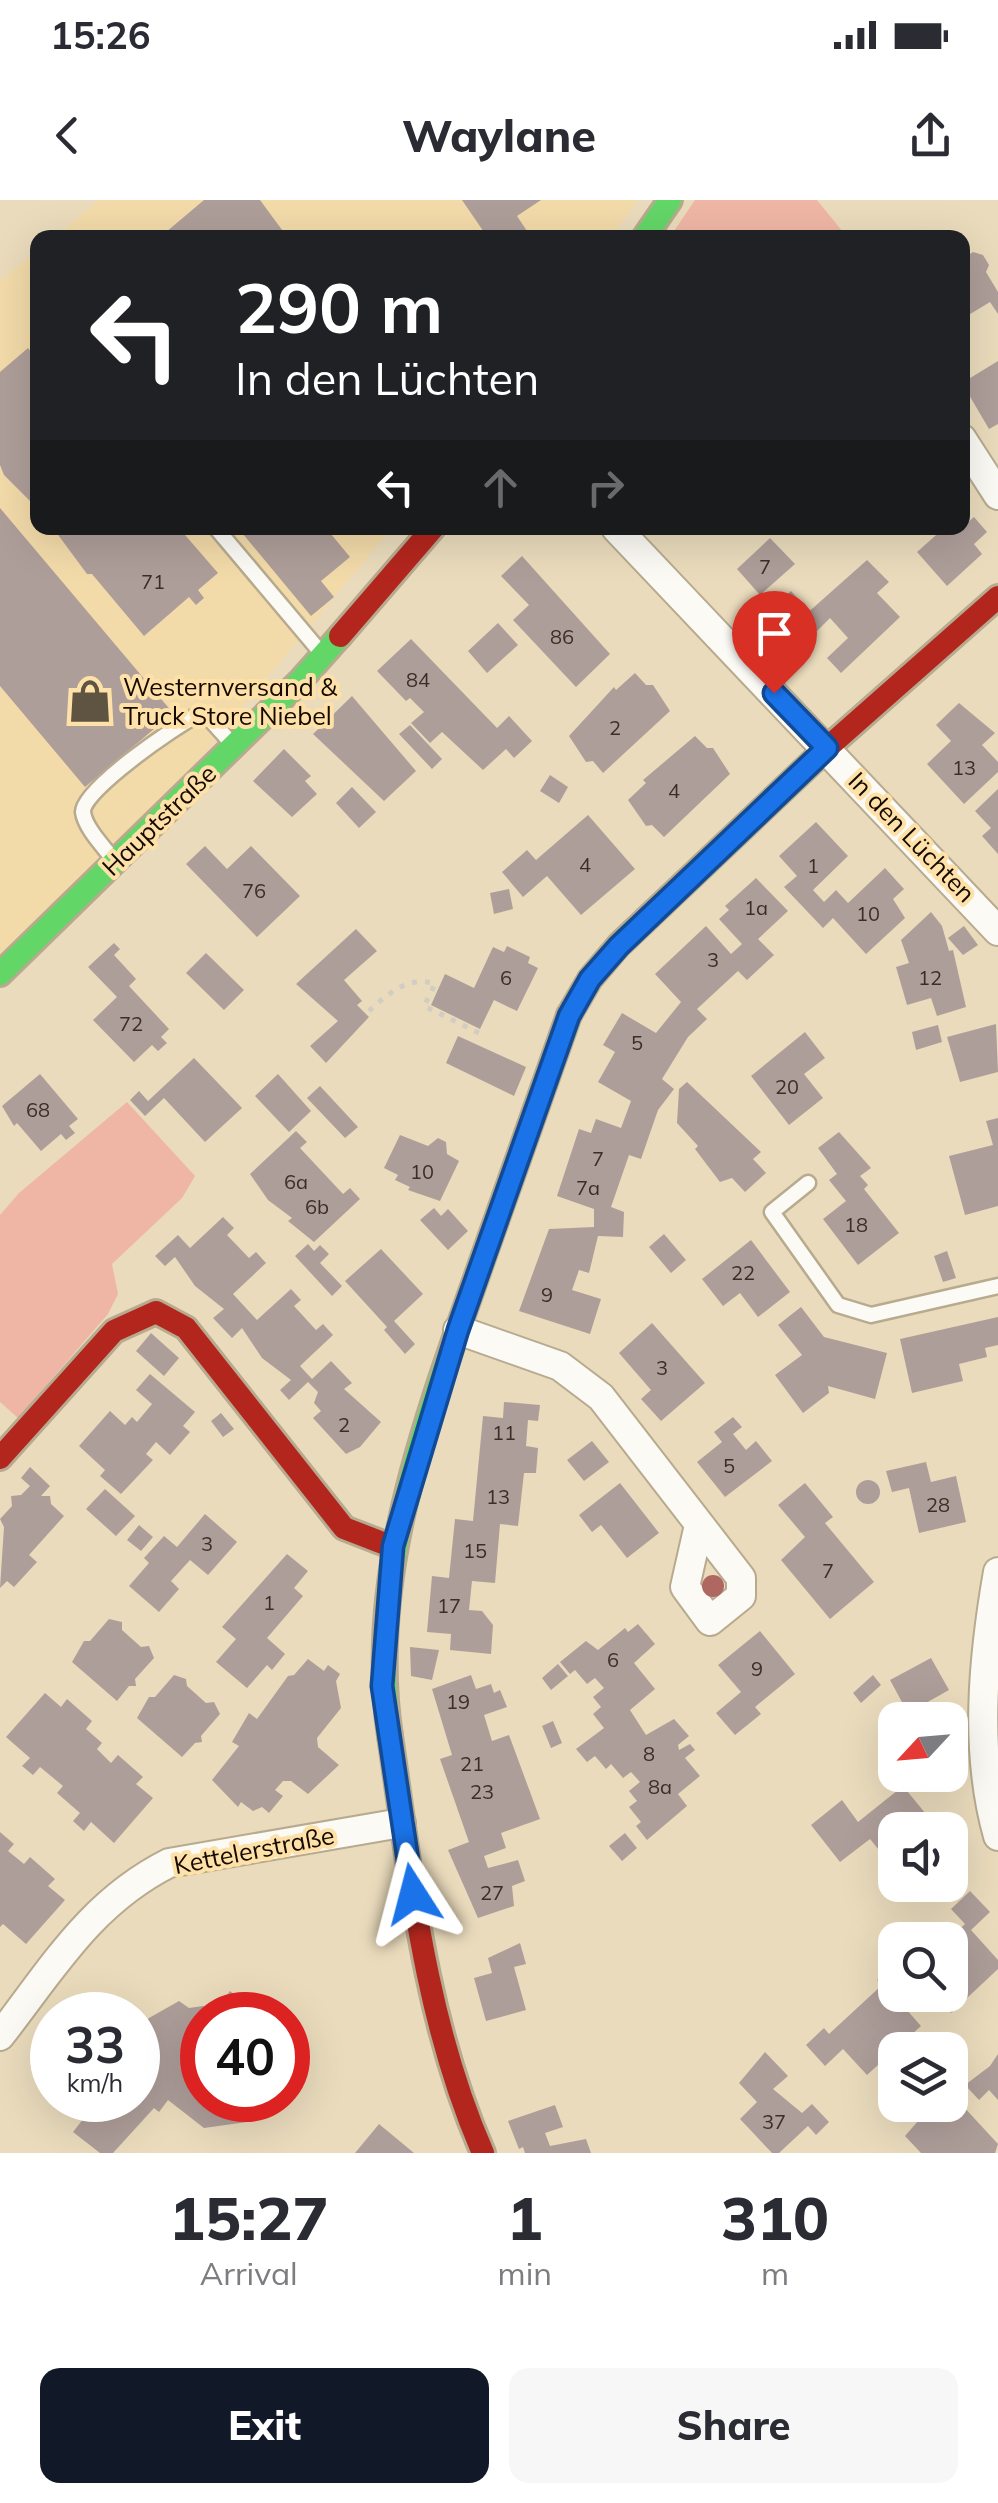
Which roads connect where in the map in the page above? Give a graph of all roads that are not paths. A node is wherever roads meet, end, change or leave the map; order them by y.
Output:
1 (670, 200) edge
2 (649, 230) edge
3 (970, 451) edge
4 (998, 495) edge
5 (222, 535) edge
6 (428, 535) edge
7 (623, 535) edge
8 (998, 598) edge
9 (323, 656) junction
10 (234, 746) junction
11 (827, 748) junction
12 (116, 863) junction
13 (998, 931) edge
14 (0, 974) edge
15 (808, 1183) dead end
16 (998, 1286) edge
17 (458, 1330) junction
18 (0, 1458) edge
19 (700, 1526) dead end
20 (393, 1546) junction
21 (998, 1572) edge
22 (402, 1823) junction
23 (998, 1836) edge
24 (0, 2036) edge
25 (482, 2153) edge

1 - 2 street
3 - 4 street
5 - 9 lane
6 - 9 street, Hauptstraße
7 - 11 street, In den Lüchten
8 - 11 street
9 - 10 street, Hauptstraße
10 - 12 street, Hauptstraße
10 - 12 lane
11 - 13 street, In den Lüchten
11 - 17 street
12 - 14 street, Hauptstraße
15 - 16 lane
17 - 19 street
17 - 20 street
18 - 20 street
20 - 22 street
21 - 23 street
22 - 24 street, Kettelerstraße
22 - 25 street

